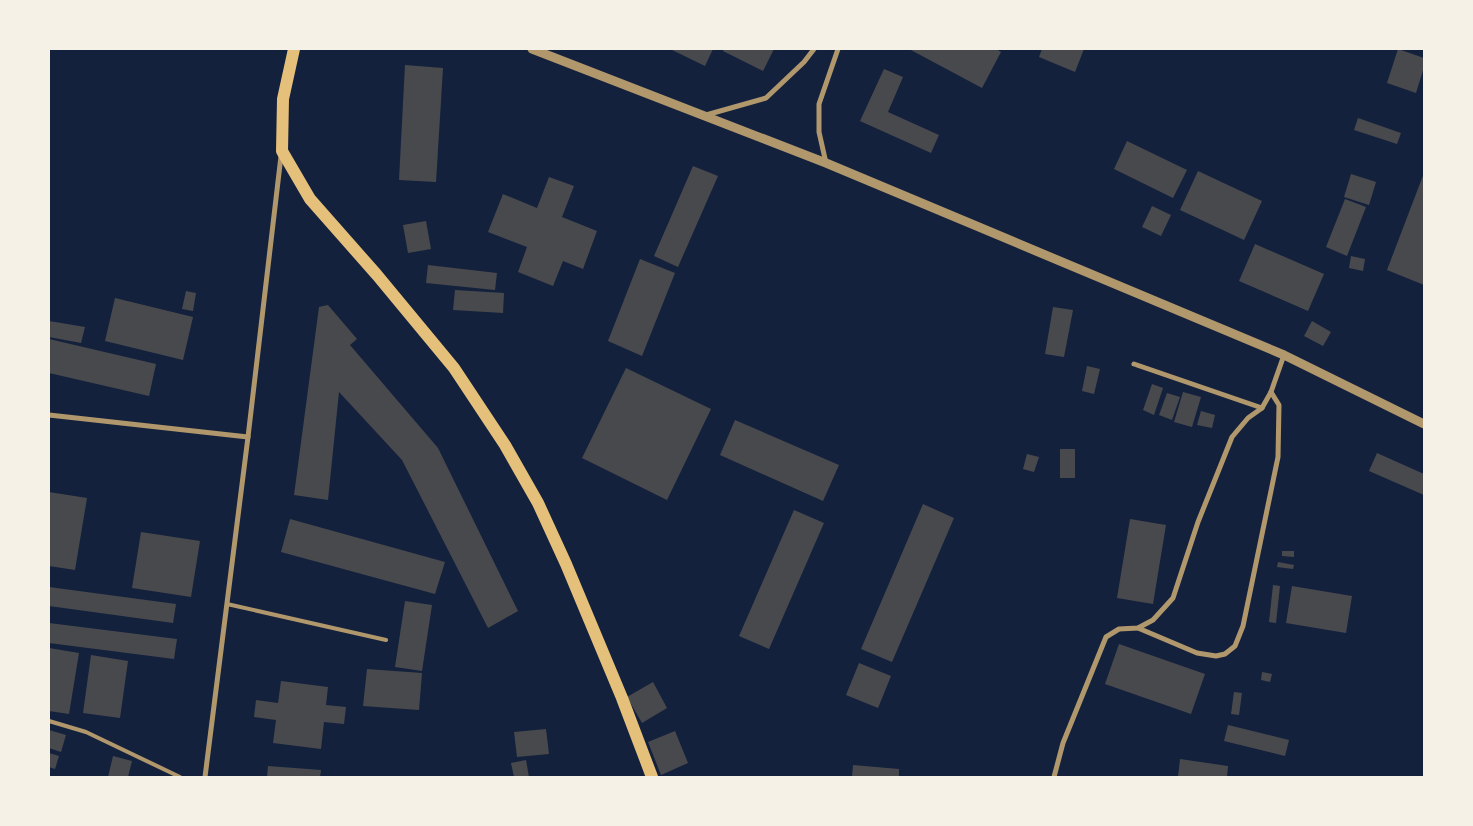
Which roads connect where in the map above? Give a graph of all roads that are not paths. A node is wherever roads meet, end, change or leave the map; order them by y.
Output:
1 (294, 49) edge
2 (532, 49) edge
3 (814, 49) edge
4 (838, 49) edge
5 (706, 115) junction
6 (282, 151) junction
7 (826, 163) junction
8 (1284, 355) junction
9 (1134, 364) dead end
10 (1271, 392) junction
11 (1262, 408) junction
12 (49, 415) edge
13 (1424, 424) edge
14 (248, 438) junction
15 (227, 604) junction
16 (1138, 628) junction
17 (386, 640) dead end
18 (49, 721) edge
19 (180, 777) edge
20 (205, 777) edge
21 (652, 777) edge
22 (1054, 777) edge

1 - 6 main road
2 - 5 street
3 - 5 street
4 - 7 street
5 - 7 street
6 - 14 street
6 - 21 main road
7 - 8 street
8 - 10 street
8 - 13 street
9 - 11 street
10 - 11 street
10 - 16 street
11 - 16 street
12 - 14 street
14 - 15 street
15 - 17 lane
15 - 20 street
16 - 22 street
18 - 19 lane

